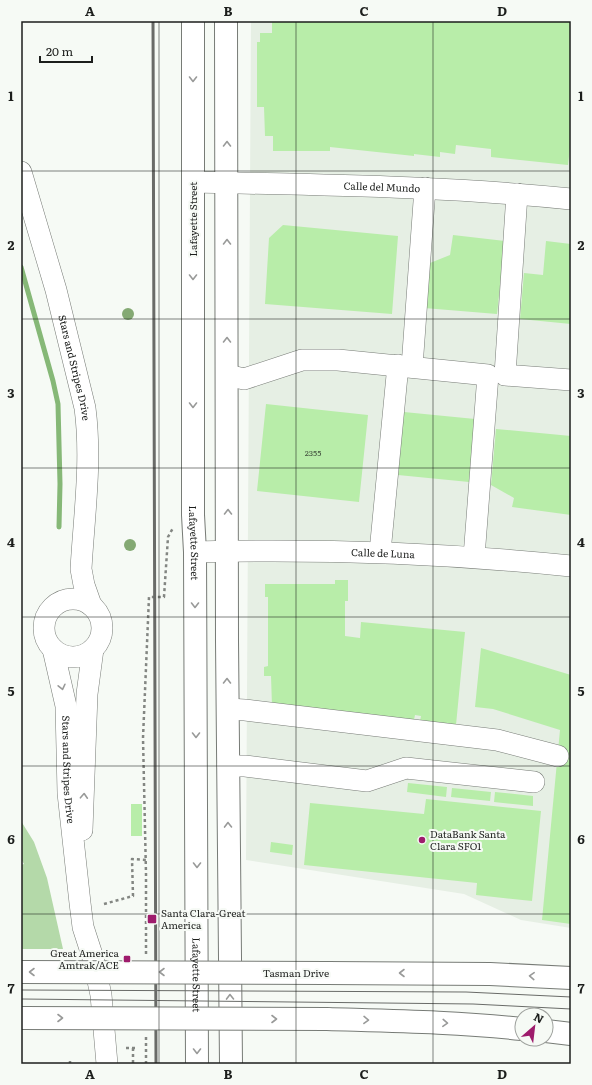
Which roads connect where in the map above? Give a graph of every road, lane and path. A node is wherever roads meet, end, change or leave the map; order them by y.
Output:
1 (193, 21) edge
2 (226, 21) edge
3 (21, 172) edge
4 (193, 182) junction
5 (227, 183) junction
6 (425, 188) junction
7 (517, 194) junction
8 (571, 199) edge
9 (405, 366) junction
10 (227, 375) junction
11 (497, 375) junction
12 (571, 380) edge
13 (174, 521) dead end
14 (227, 551) junction
15 (195, 552) junction
16 (380, 552) junction
17 (474, 558) junction
18 (571, 566) edge
19 (81, 569) junction
20 (63, 601) junction
21 (91, 606) junction
22 (93, 648) junction
23 (53, 649) junction
24 (228, 709) junction
25 (558, 756) dead end
26 (228, 766) junction
27 (534, 782) dead end
28 (146, 860) junction
29 (79, 890) junction
30 (104, 904) dead end
31 (146, 961) dead end
32 (21, 972) edge
33 (571, 978) edge
34 (21, 1018) edge
35 (514, 1028) edge
36 (146, 1032) dead end
37 (554, 1032) edge
38 (571, 1034) edge
39 (126, 1048) dead end
40 (107, 1064) edge
41 (133, 1064) edge
42 (146, 1064) edge
43 (197, 1064) edge
44 (231, 1064) edge

1 -> 4 main road, Lafayette Street
5 -> 2 main road
3 - 19 street, Stars and Stripes Drive
4 - 5 street, Calle del Mundo
4 -> 15 main road, Lafayette Street
5 - 6 street, Calle del Mundo
10 -> 5 main road
6 - 7 street, Calle del Mundo
6 - 9 street
7 - 8 street, Calle del Mundo
7 - 11 street
9 - 10 street
9 - 11 street
9 - 16 street
14 -> 10 main road
11 - 12 street
11 - 17 street
13 - 28 path
14 - 15 street, Calle de Luna
14 - 16 street, Calle de Luna
24 -> 14 main road
15 -> 43 main road, Lafayette Street
16 - 17 street, Calle de Luna
17 - 18 street, Calle de Luna
19 - 20 street, Stars and Stripes Drive
19 - 21 street, Stars and Stripes Drive
20 - 21 street
20 - 23 street, Stars and Stripes Drive
21 - 22 street, Stars and Stripes Drive
22 - 23 street
29 -> 22 street, Stars and Stripes Drive
23 -> 29 street, Stars and Stripes Drive
24 - 25 street
24 - 26 main road
26 - 27 street
44 -> 26 main road
28 - 30 path
28 - 31 path
29 - 40 street, Stars and Stripes Drive
33 -> 32 main road, Tasman Drive, bridge
34 -> 35 main road, bridge
36 - 42 path
37 - 38 main road
39 - 41 path

